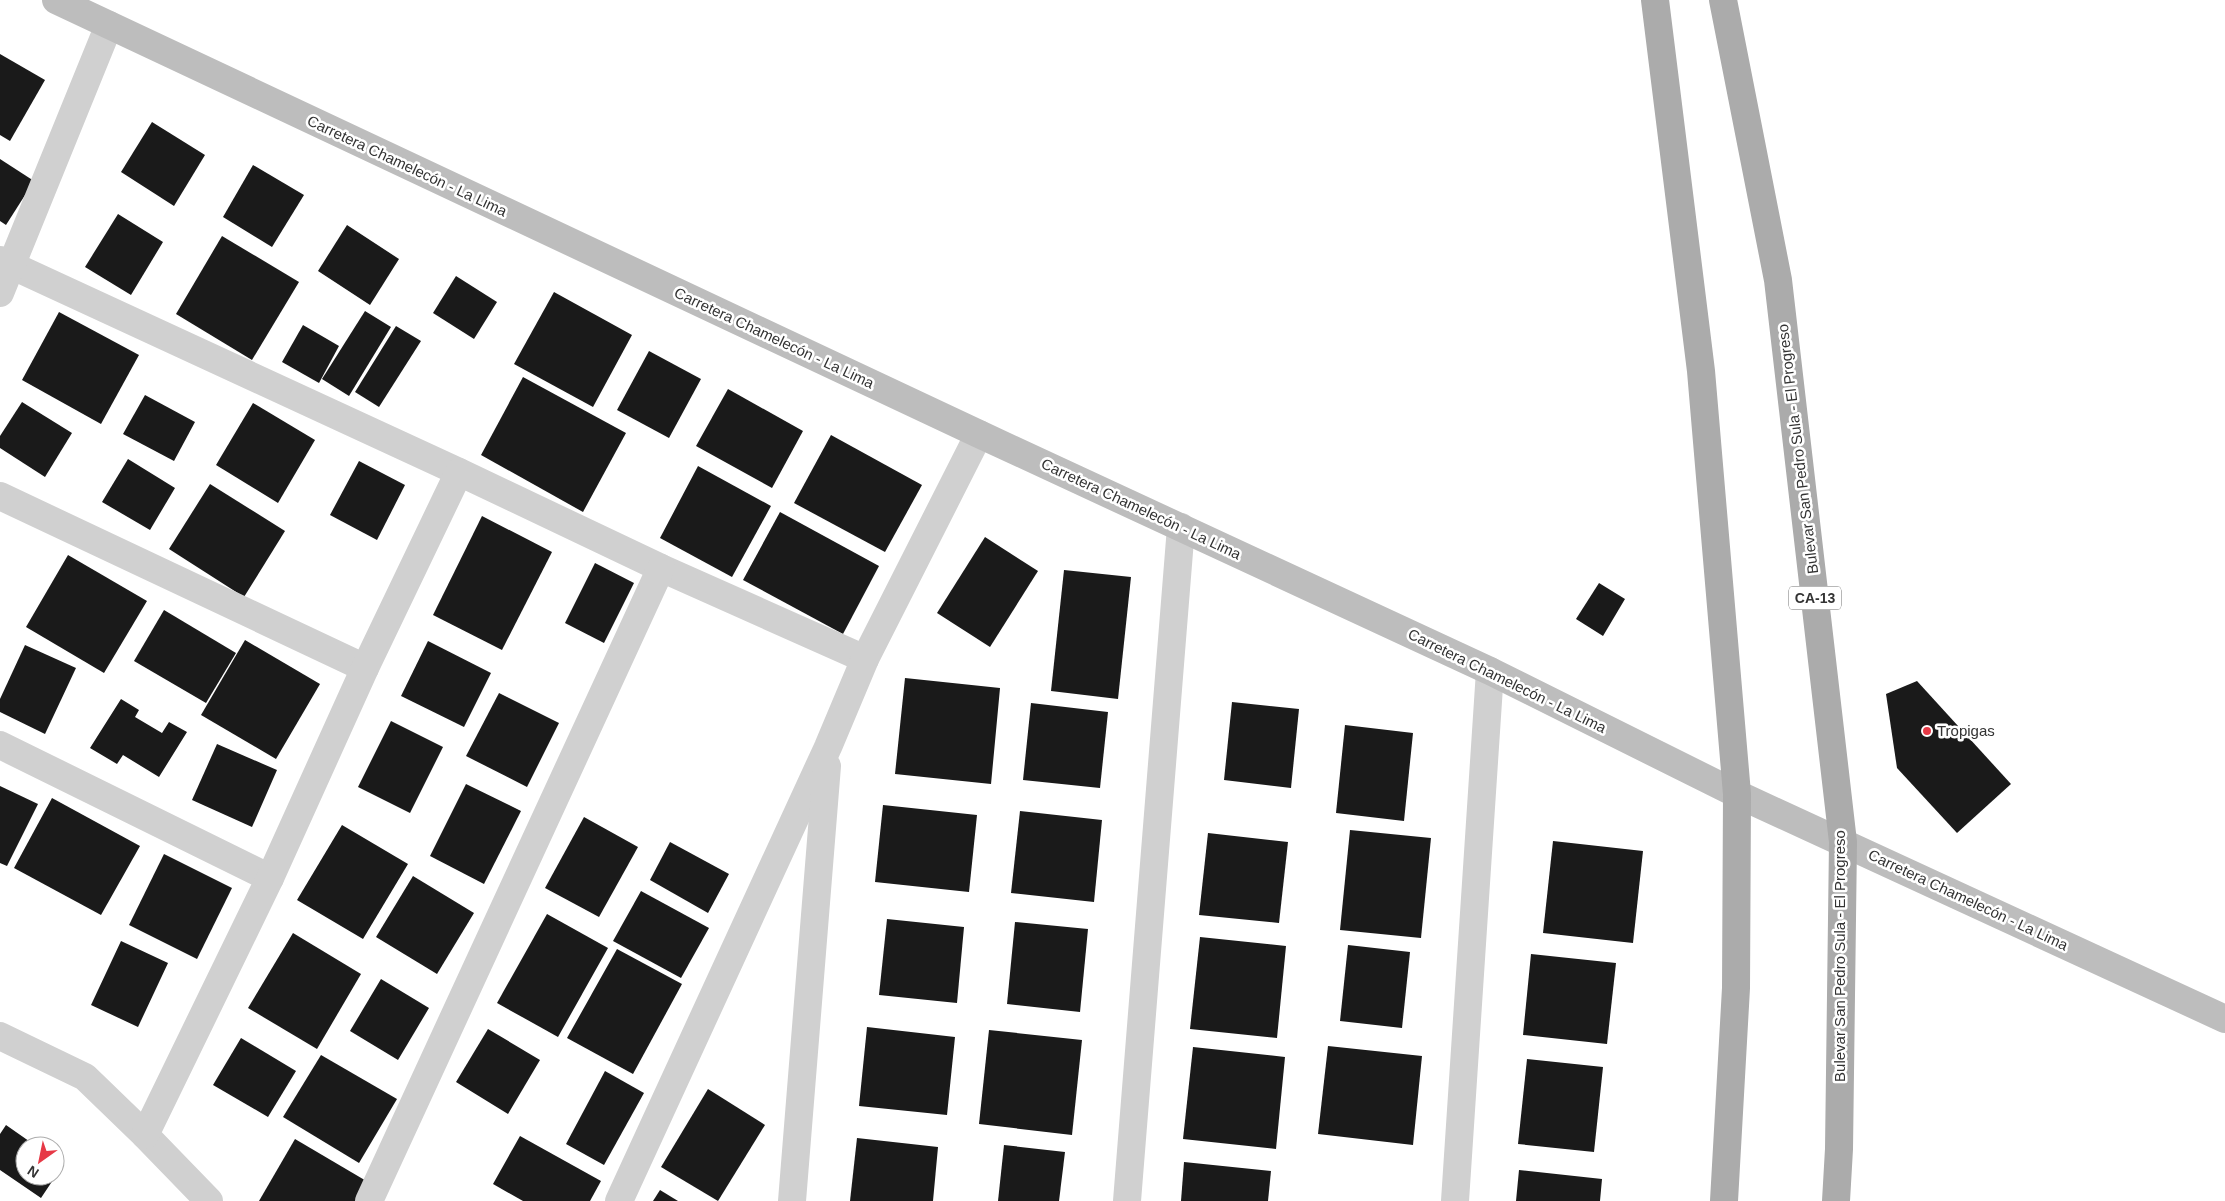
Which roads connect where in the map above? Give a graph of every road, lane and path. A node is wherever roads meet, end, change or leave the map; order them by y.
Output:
1 (56, 0) edge
2 (1655, 0) edge
3 (1723, 0) edge
4 (109, 25) junction
5 (6, 262) edge
6 (0, 293) edge
7 (978, 434) junction
8 (459, 472) junction
9 (0, 496) edge
10 (1181, 527) junction
11 (661, 568) junction
12 (865, 659) junction
13 (365, 668) junction
14 (1490, 671) junction
15 (0, 745) edge
16 (828, 747) junction
17 (1736, 794) junction
18 (1843, 842) junction
19 (270, 878) junction
20 (2225, 1019) edge
21 (0, 1036) edge
22 (146, 1135) junction
23 (209, 1201) edge
24 (369, 1201) edge
25 (619, 1201) edge
26 (792, 1201) edge
27 (1127, 1201) edge
28 (1455, 1201) edge
29 (1724, 1201) edge
30 (1836, 1201) edge

1 - 4 street, Carretera Chamelecón - La Lima
2 - 17 main road
3 - 18 main road, Bulevar San Pedro Sula - El Progreso / CA-13
4 - 5 street
4 - 7 street, Carretera Chamelecón - La Lima
5 - 6 street
5 - 8 street
7 - 10 street, Carretera Chamelecón - La Lima
7 - 12 street
8 - 11 street
8 - 13 street
9 - 13 street
10 - 14 street, Carretera Chamelecón - La Lima
10 - 27 street
11 - 12 street
11 - 24 street
12 - 16 street
13 - 19 street
14 - 17 street, Carretera Chamelecón - La Lima
14 - 28 street
15 - 19 street
16 - 25 street
16 - 26 street
17 - 18 street, Carretera Chamelecón - La Lima
17 - 29 main road
18 - 20 street, Carretera Chamelecón - La Lima
18 - 30 main road, Bulevar San Pedro Sula - El Progreso / CA-13
19 - 22 street
21 - 22 street
22 - 23 street

